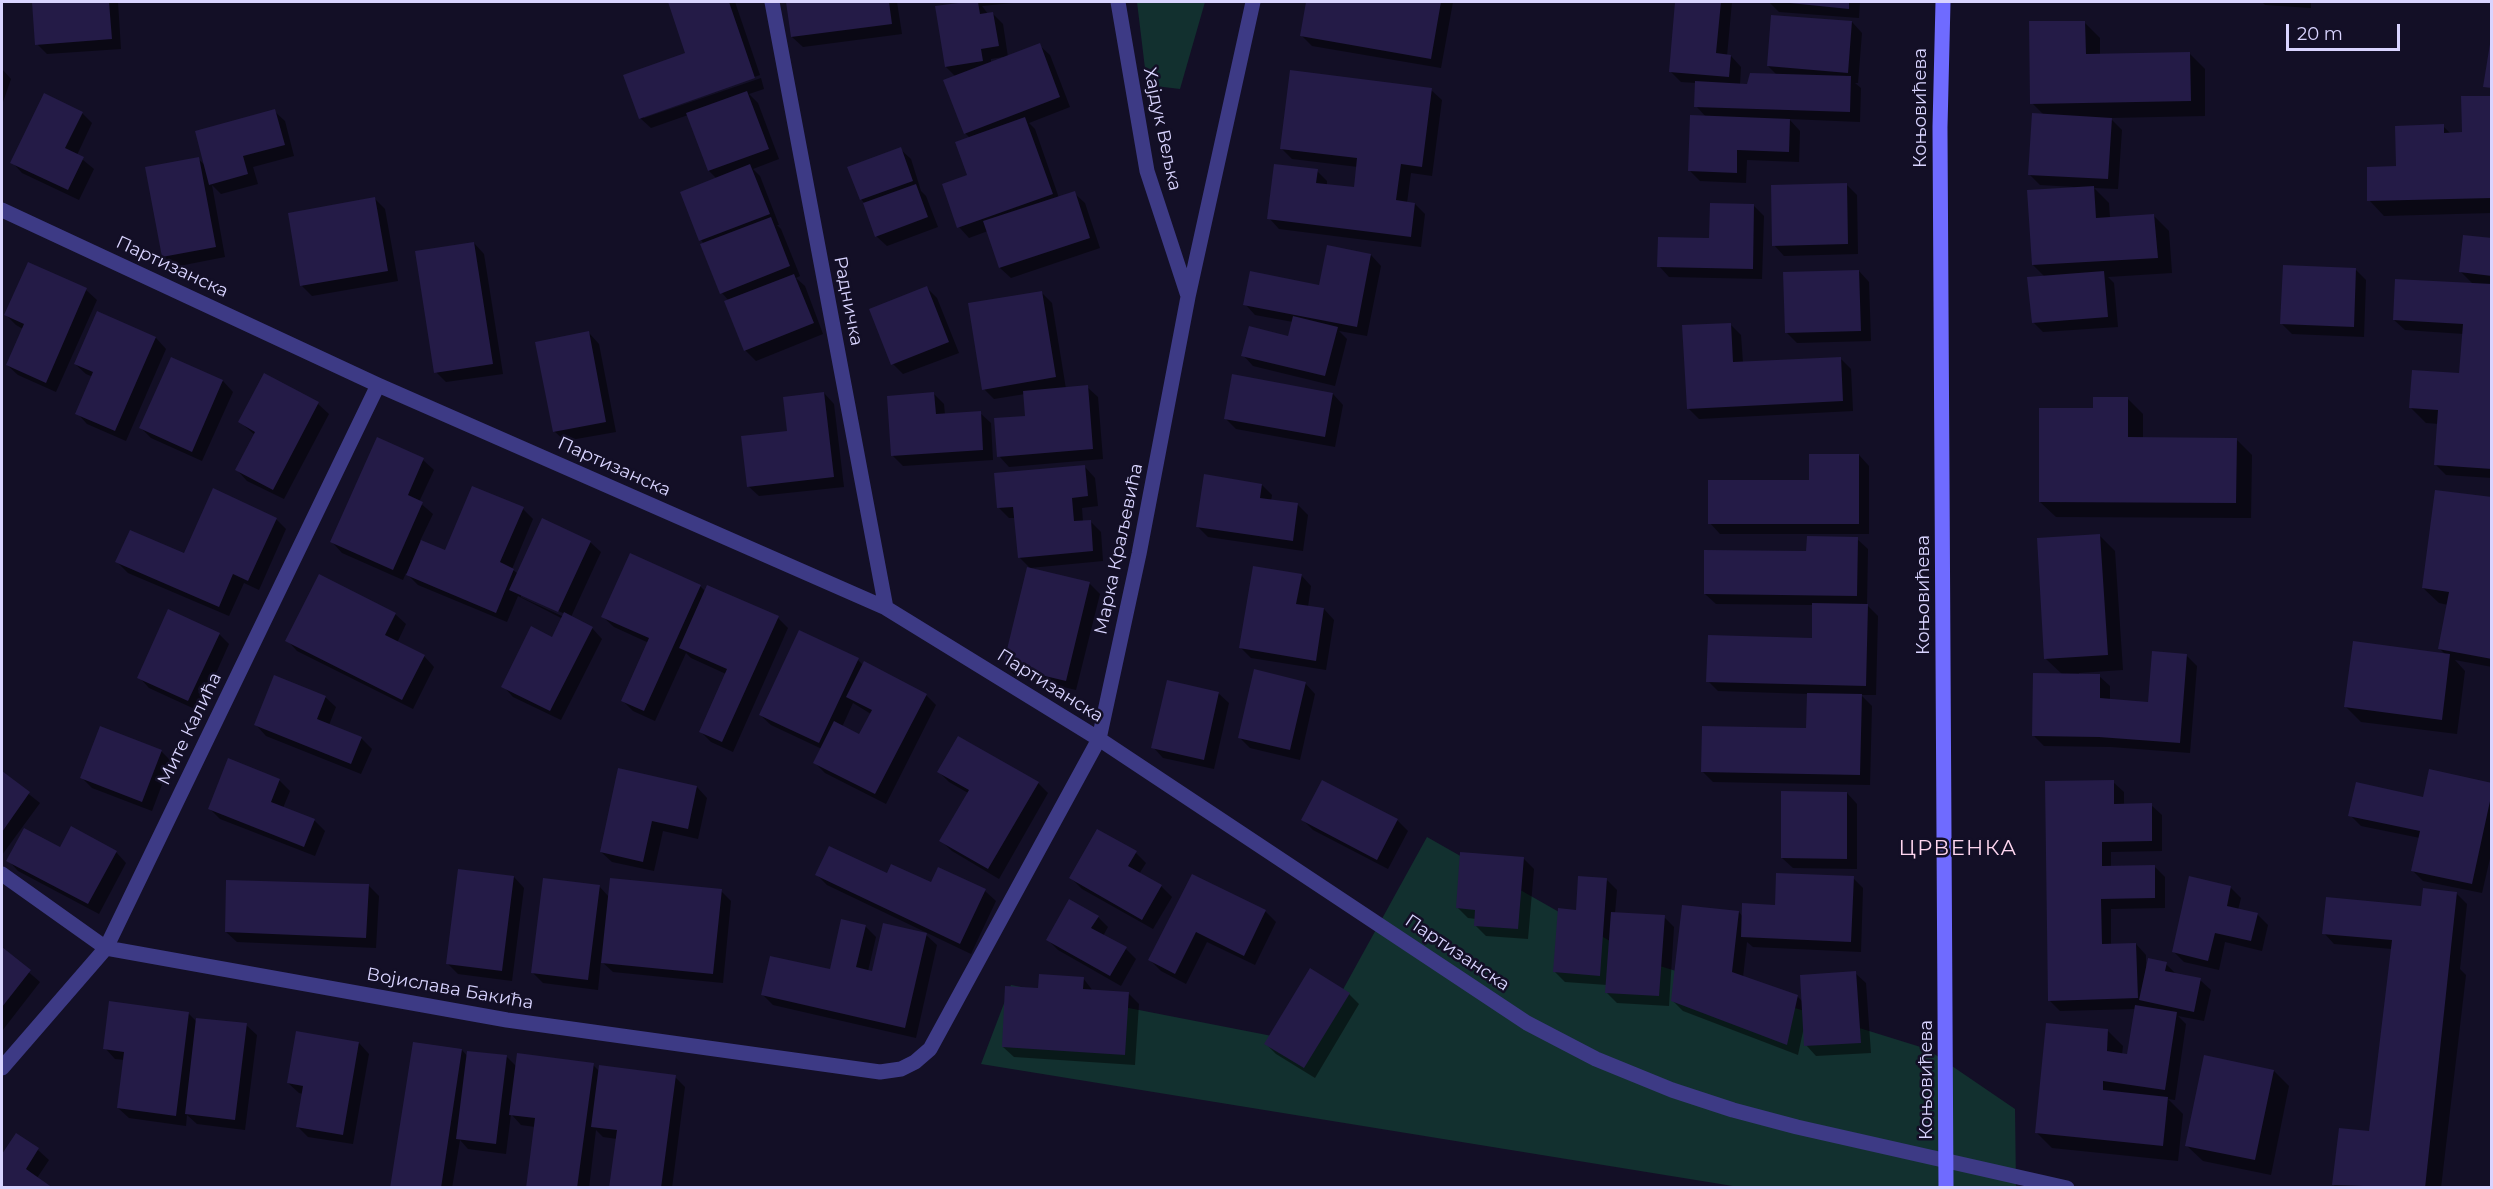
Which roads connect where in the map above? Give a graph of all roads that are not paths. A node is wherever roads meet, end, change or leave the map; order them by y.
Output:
1 (772, 2) edge
2 (1118, 2) edge
3 (1253, 2) edge
4 (1942, 2) edge
5 (2, 210) edge
6 (1188, 297) junction
7 (378, 385) junction
8 (886, 608) junction
9 (1099, 739) junction
10 (2, 874) edge
11 (105, 948) junction
12 (915, 1062) joint
13 (2, 1068) edge
14 (1946, 1160) junction
15 (1946, 1188) edge
16 (2067, 1188) edge

1 - 8 street, Радничка
2 - 6 street, Хајдук Вељка
3 - 6 street, Марка Краљевића
4 - 14 main road, Коњовићева
5 - 7 street, Партизанска
6 - 9 street, Марка Краљевића
7 - 8 street, Партизанска
7 - 11 street, Мите Калића
8 - 9 street, Партизанска
9 - 12 street, Марка Краљевића
9 - 14 street, Партизанска
10 - 11 street, Војислава Бакића
11 - 12 street, Војислава Бакића
11 - 13 street, Мите Калића
14 - 15 main road, Коњовићева
14 - 16 street, Партизанска

